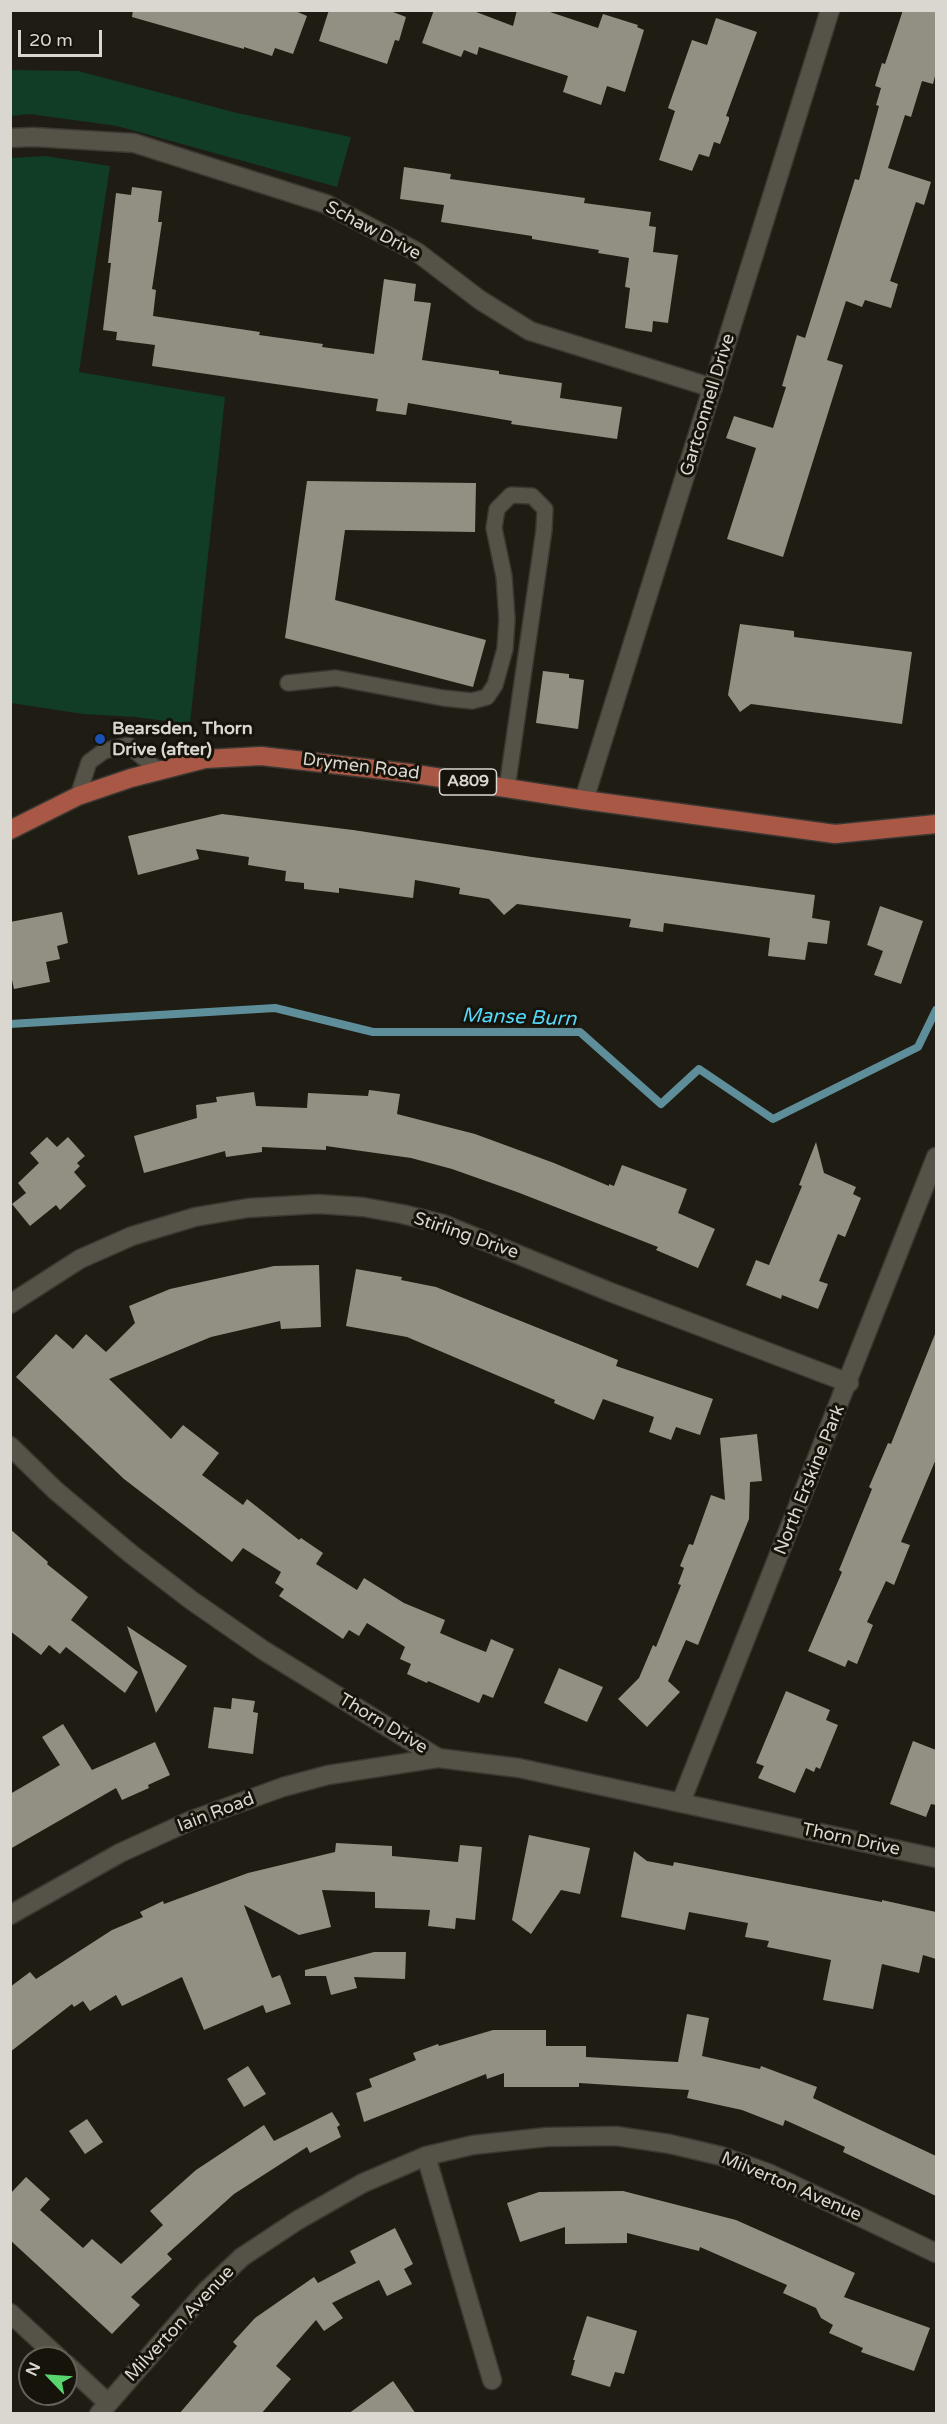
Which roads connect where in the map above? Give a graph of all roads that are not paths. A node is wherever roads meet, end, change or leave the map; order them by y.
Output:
1 (830, 10) edge
2 (10, 138) edge
3 (713, 388) junction
4 (288, 683) dead end
5 (158, 770) junction
6 (507, 788) junction
7 (78, 796) junction
8 (584, 800) junction
9 (936, 824) edge
10 (10, 830) edge
11 (936, 1157) edge
12 (10, 1304) edge
13 (849, 1383) junction
14 (10, 1446) edge
15 (438, 1758) junction
16 (681, 1802) junction
17 (936, 1858) edge
18 (10, 1915) edge
19 (426, 2156) junction
20 (936, 2253) edge
21 (10, 2313) edge
22 (46, 2346) edge
23 (78, 2378) edge
24 (492, 2380) dead end
25 (103, 2408) edge

1 - 3 street, Gartconnell Drive
2 - 3 street, Schaw Drive
3 - 8 street, Gartconnell Drive
4 - 6 lane
5 - 6 main road, Drymen Road / A809
5 - 7 main road, Drymen Road / A809
5 - 7 lane
6 - 8 main road, Drymen Road / A809
7 - 10 main road, Drymen Road / A809
8 - 9 main road, Drymen Road / A809
11 - 13 street, North Erskine Park
12 - 13 street, Stirling Drive
13 - 16 street, North Erskine Park
14 - 15 street, Thorn Drive
15 - 16 street, Thorn Drive
15 - 18 street, Iain Road
16 - 17 street, Thorn Drive
19 - 20 street, Milverton Avenue
19 - 24 street
19 - 25 street, Milverton Avenue
21 - 22 street
23 - 25 street

